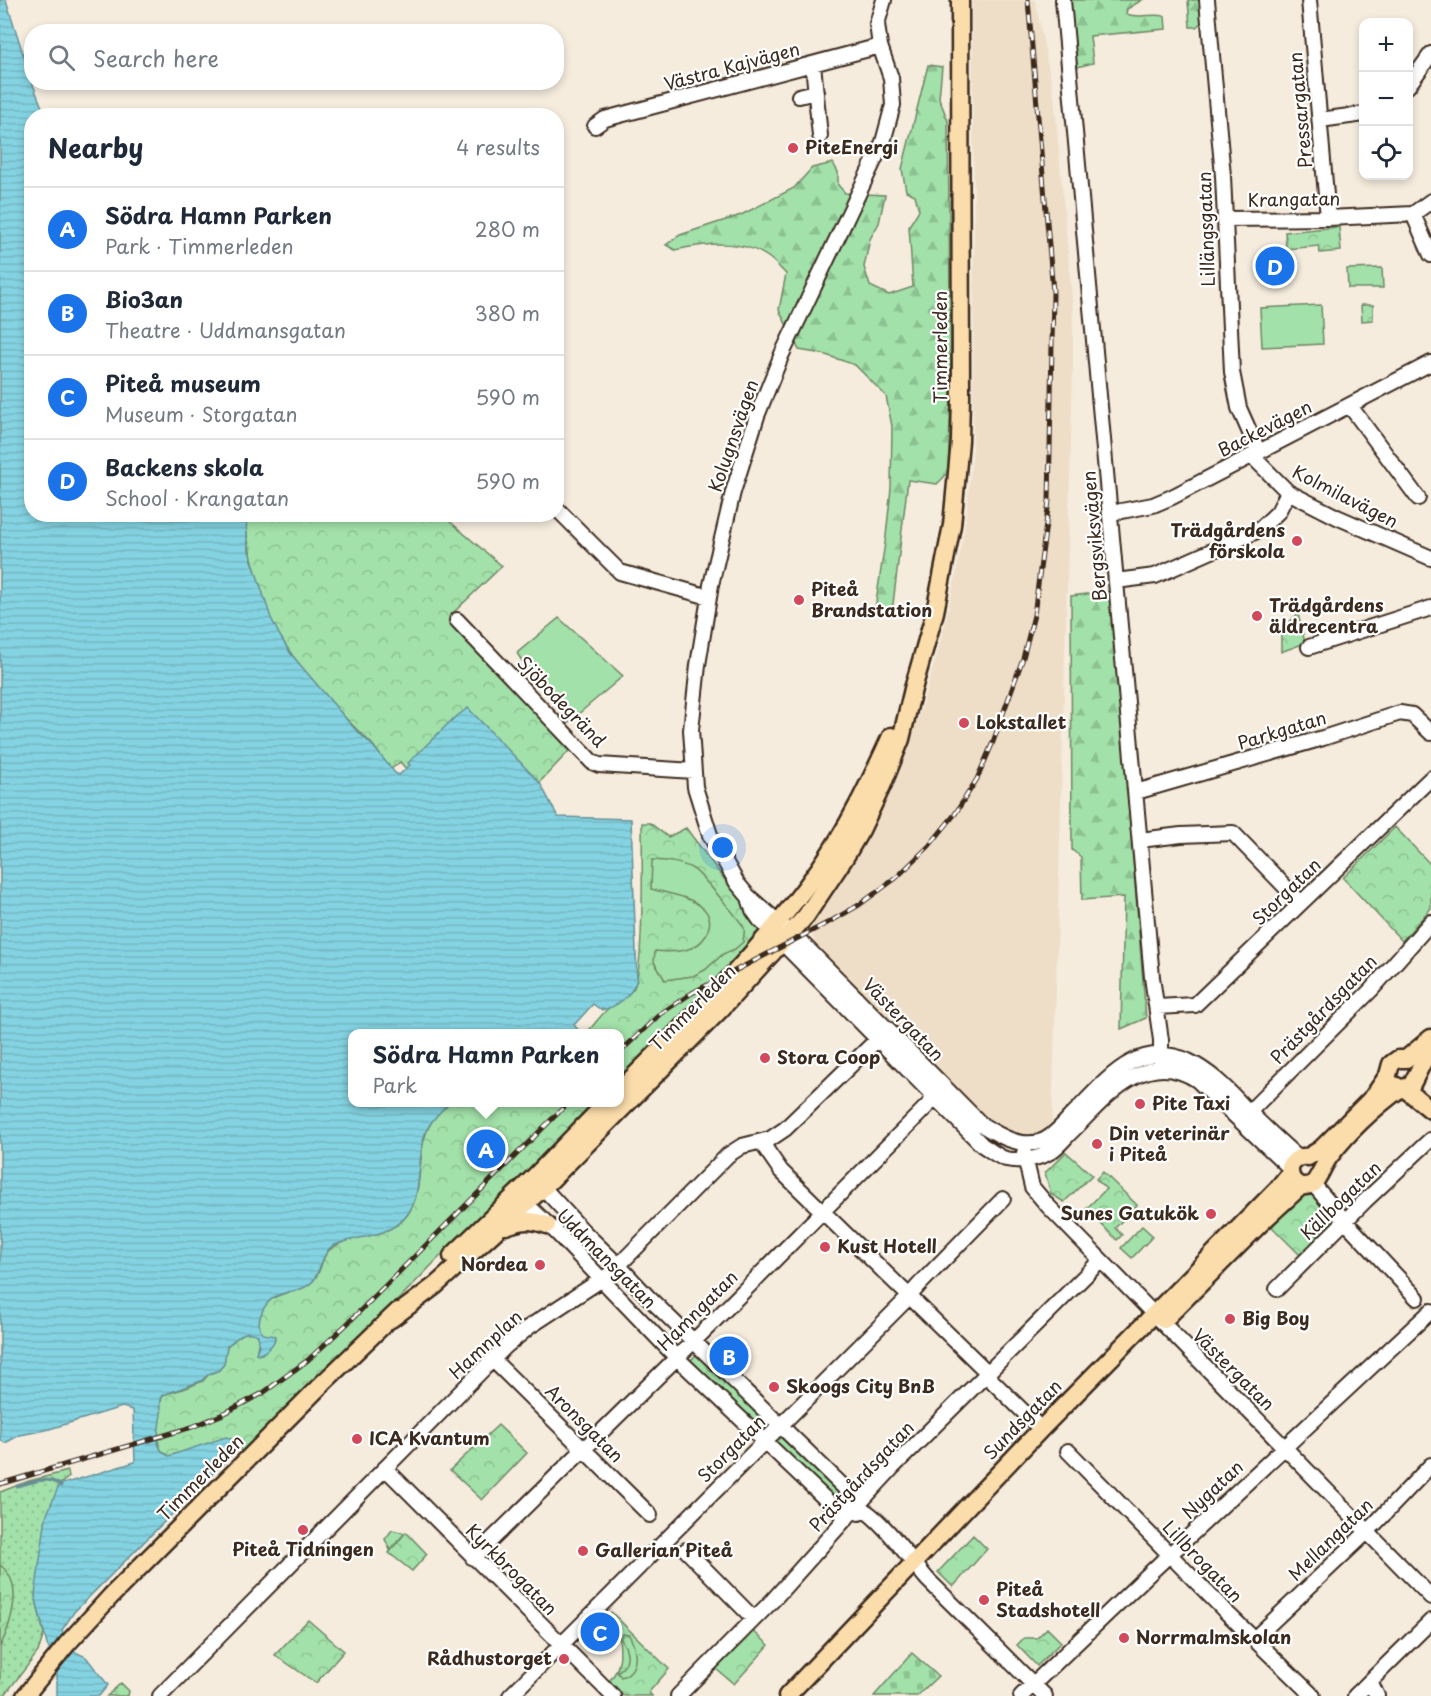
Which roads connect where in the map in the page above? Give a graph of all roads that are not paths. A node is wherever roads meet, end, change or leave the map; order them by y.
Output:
1 (884, 0) edge
2 (960, 0) edge
3 (1063, 0) edge
4 (1207, 0) edge
5 (1310, 0) edge
6 (880, 46) junction
7 (1431, 54) edge
8 (813, 64) junction
9 (1413, 79) edge
10 (816, 92) junction
11 (800, 96) dead end
12 (1359, 115) edge
13 (1320, 120) junction
14 (596, 126) dead end
15 (820, 136) dead end
16 (1431, 201) edge
17 (1413, 214) junction
18 (1328, 218) junction
19 (1225, 219) junction
20 (1431, 255) edge
21 (1431, 363) edge
22 (1350, 406) junction
23 (1256, 454) junction
24 (1288, 492) junction
25 (1418, 498) dead end
26 (1111, 513) junction
27 (564, 516) edge
28 (1431, 558) edge
29 (1116, 581) junction
30 (709, 597) junction
31 (1431, 608) edge
32 (457, 620) dead end
33 (1309, 647) dead end
34 (1431, 734) edge
35 (694, 771) junction
36 (1431, 778) edge
37 (1136, 792) junction
38 (1140, 840) junction
39 (1301, 903) junction
40 (1431, 922) edge
41 (782, 932) junction
42 (1157, 1007) junction
43 (883, 1034) junction
44 (1430, 1039) edge
45 (1406, 1059) junction
46 (1160, 1064) junction
47 (1417, 1073) junction
48 (1388, 1075) junction
49 (624, 1086) edge
50 (1402, 1088) junction
51 (940, 1093) junction
52 (1431, 1095) edge
53 (624, 1101) edge
54 (603, 1107) edge
55 (618, 1107) edge
56 (1431, 1110) edge
57 (1245, 1116) junction
58 (1430, 1140) edge
59 (761, 1142) junction
60 (1023, 1142) junction
61 (1025, 1159) junction
62 (1303, 1171) junction
63 (538, 1183) junction
64 (521, 1199) junction
65 (1003, 1199) dead end
66 (822, 1212) junction
67 (1345, 1221) junction
68 (547, 1225) junction
69 (497, 1230) junction
70 (1101, 1260) junction
71 (620, 1266) junction
72 (602, 1280) junction
73 (1277, 1289) dead end
74 (910, 1297) junction
75 (1417, 1299) dead end
76 (1431, 1311) edge
77 (391, 1318) junction
78 (1158, 1319) junction
79 (695, 1341) junction
80 (677, 1358) junction
81 (493, 1360) junction
82 (986, 1373) junction
83 (781, 1426) junction
84 (1038, 1426) dead end
85 (765, 1441) junction
86 (584, 1448) junction
87 (1286, 1448) junction
88 (1068, 1451) dead end
89 (1431, 1465) edge
90 (385, 1468) junction
91 (856, 1507) junction
92 (650, 1515) dead end
93 (1368, 1531) junction
94 (686, 1550) dead end
95 (1170, 1554) junction
96 (473, 1558) junction
97 (917, 1567) junction
98 (1431, 1597) edge
99 (754, 1619) junction
100 (1431, 1621) edge
101 (1254, 1640) junction
102 (561, 1645) junction
103 (46, 1669) junction
104 (1370, 1681) junction
105 (1034, 1684) junction
106 (14, 1696) edge
107 (25, 1696) edge
108 (160, 1696) edge
109 (510, 1696) edge
110 (613, 1696) edge
111 (678, 1696) edge
112 (787, 1696) edge
113 (801, 1696) edge
114 (1022, 1696) edge
115 (1045, 1696) edge
116 (1313, 1696) edge
117 (1355, 1696) edge
118 (1377, 1696) edge

1 - 6 street, Kolugnsvägen
2 - 41 main road, Timmerleden
3 - 26 street, Bergsviksvägen
4 - 19 street, Lillängsgatan
5 - 13 street, Pressargatan
6 - 8 street, Västra Kajvägen
6 - 30 street, Kolugnsvägen
7 - 9 street
8 - 10 street
8 - 14 street, Västra Kajvägen
10 - 11 street
10 - 15 street
12 - 13 street
13 - 18 street, Pressargatan
16 - 17 street
17 - 18 street, Krangatan
17 - 20 street
18 - 19 street, Krangatan
19 - 23 street, Lillängsgatan
21 - 22 street, Backevägen
22 - 23 street, Backevägen
22 - 25 street
23 - 24 street, Kolmilavägen
23 - 26 street, Backevägen
24 - 28 street, Kolmilavägen
24 - 29 street
26 - 29 street, Bergsviksvägen
27 - 30 street
29 - 37 street, Bergsviksvägen
30 - 35 street, Kolugnsvägen
31 - 33 street
32 - 35 street, Sjöbodegränd
34 - 37 street, Parkgatan
35 - 41 street, Kolugnsvägen
36 - 39 street, Storgatan
37 - 38 street, Bergsviksvägen
38 - 39 street
38 - 42 street, Bergsviksvägen
39 - 42 street, Storgatan
40 - 57 street, Prästgårdsgatan
41 - 43 street, Västergatan
41 - 49 main road, Timmerleden
41 - 53 main road, Timmerleden
42 - 46 street, Bergsviksvägen
43 - 51 street, Västergatan
43 - 59 street, Hamnplan
44 - 45 main road, Sundsgatan
44 - 47 main road, Sundsgatan
45 - 47 main road
45 - 48 main road, Sundsgatan
46 - 57 street
46 - 60 street
46 - 61 street
47 - 50 main road, Sundsgatan
47 - 52 main road
48 - 50 main road
48 - 62 main road, Sundsgatan
50 - 56 main road
50 - 62 main road, Sundsgatan
51 - 60 street, Västergatan
51 - 61 street, Västergatan
51 - 66 street, Hamngatan
54 - 63 main road, Timmerleden
55 - 63 main road, Timmerleden
57 - 62 street
58 - 67 street, Källbogatan
59 - 66 street
59 - 71 street, Hamnplan
60 - 61 street, Västergatan
61 - 70 street, Västergatan
62 - 67 street
62 - 78 main road, Sundsgatan
63 - 64 main road, Timmerleden
63 - 71 street, Uddmansgatan
64 - 68 street, Uddmansgatan
64 - 69 main road, Timmerleden
64 - 77 main road, Timmerleden
65 - 74 street, Storgatan
66 - 74 street
66 - 79 street, Hamngatan
67 - 73 street, Källbogatan
67 - 75 street
68 - 69 main road
68 - 72 street, Uddmansgatan
69 - 77 main road, Timmerleden
70 - 78 street, Västergatan
70 - 82 street, Prästgårdsgatan
71 - 72 street, Hamnplan
71 - 79 street, Uddmansgatan
72 - 80 street, Uddmansgatan
72 - 81 street, Hamnplan
74 - 82 street
74 - 83 street, Storgatan
76 - 87 street, Nygatan
77 - 103 main road, Timmerleden
78 - 87 street, Västergatan
78 - 97 main road, Sundsgatan
79 - 80 street, Hamngatan
79 - 83 street, Uddmansgatan
80 - 85 street, Uddmansgatan
80 - 86 street, Hamngatan
81 - 86 street, Aronsgatan
81 - 90 street, Hamnplan
82 - 84 street
82 - 91 street, Prästgårdsgatan
83 - 85 street, Storgatan
83 - 91 street, Uddmansgatan
85 - 91 street, Uddmansgatan
85 - 102 street, Storgatan
86 - 92 street, Aronsgatan
86 - 96 street, Hamngatan
87 - 93 street, Västergatan
87 - 95 street, Nygatan
88 - 95 street, Lillbrogatan
89 - 93 street, Mellangatan
90 - 96 street, Kyrkbrogatan
90 - 108 street, Hamnplan
91 - 97 street, Uddmansgatan
91 - 99 street, Prästgårdsgatan
93 - 98 street, Västergatan
93 - 101 street, Mellangatan
94 - 99 street
95 - 101 street, Lillbrogatan
95 - 105 street, Nygatan
96 - 102 street, Kyrkbrogatan
97 - 105 street, Uddmansgatan
97 - 112 main road, Sundsgatan
97 - 113 main road, Sundsgatan
99 - 111 street, Prästgårdsgatan
100 - 104 street
101 - 116 street, Lillbrogatan
102 - 109 street, Storgatan
102 - 110 street, Kyrkbrogatan
103 - 106 main road, Timmerleden
103 - 107 main road, Timmerleden
104 - 117 street
104 - 118 street
105 - 114 street, Nygatan
105 - 115 street, Uddmansgatan

